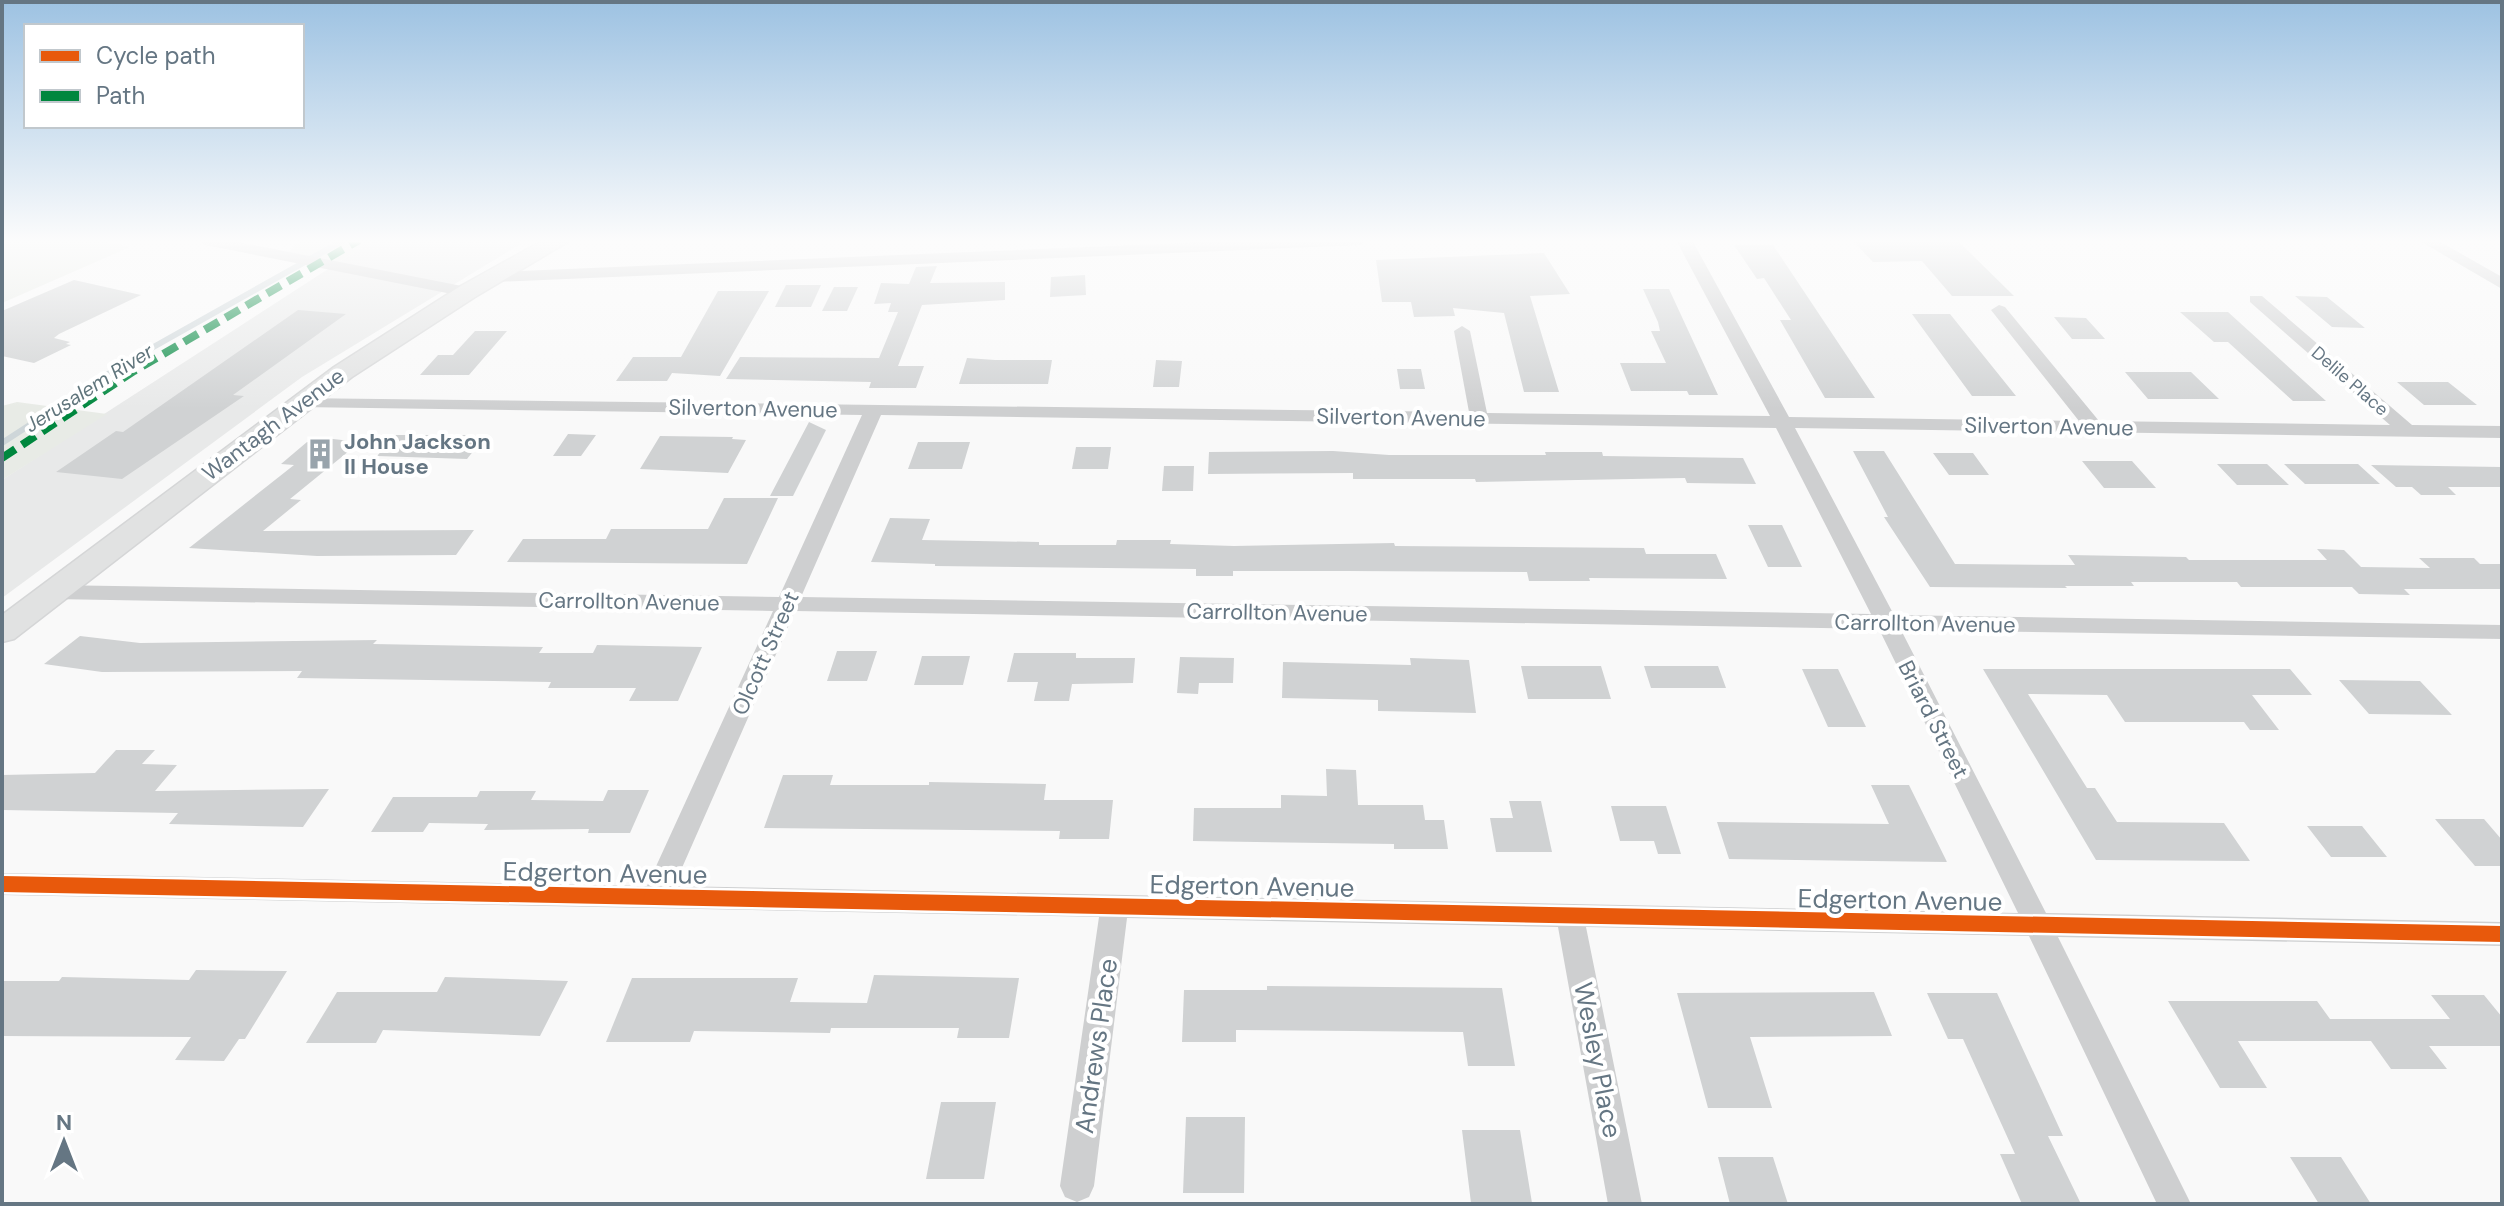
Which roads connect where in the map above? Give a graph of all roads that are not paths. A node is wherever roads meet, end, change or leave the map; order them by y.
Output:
1 (461, 296) edge
2 (1715, 296) edge
3 (2256, 299) dead end
4 (1999, 310) dead end
5 (1462, 331) dead end
6 (300, 402) junction
7 (874, 410) junction
8 (1479, 418) junction
9 (1785, 422) junction
10 (2094, 427) junction
11 (2408, 431) junction
12 (2502, 432) edge
13 (52, 592) junction
14 (788, 604) junction
15 (1886, 622) junction
16 (2, 631) edge
17 (2502, 632) edge
18 (2, 884) edge
19 (656, 896) junction
20 (1115, 905) junction
21 (1570, 915) junction
22 (2038, 925) junction
23 (2502, 934) edge
24 (1077, 1186) dead end
25 (1625, 1204) edge
26 (2174, 1204) edge

1 - 6 main road, Wantagh Avenue
2 - 9 street, Briard Street
3 - 11 street, Delile Place
4 - 10 street
5 - 8 street
6 - 7 street, Silverton Avenue
6 - 13 main road, Wantagh Avenue
7 - 8 street, Silverton Avenue
7 - 14 street, Olcott Street
8 - 9 street, Silverton Avenue
9 - 10 street, Silverton Avenue
9 - 15 street, Briard Street
10 - 11 street, Silverton Avenue
11 - 12 street, Silverton Avenue
13 - 14 street, Carrollton Avenue
13 - 16 main road, Wantagh Avenue
14 - 15 street, Carrollton Avenue
14 - 19 street, Olcott Street
15 - 17 street, Carrollton Avenue
15 - 22 street, Briard Street
18 - 19 street, Edgerton Avenue
19 - 20 street, Edgerton Avenue
20 - 21 street, Edgerton Avenue
20 - 24 street, Andrews Place
21 - 22 street, Edgerton Avenue
21 - 25 street, Wesley Place
22 - 23 street, Edgerton Avenue
22 - 26 street, Briard Street

